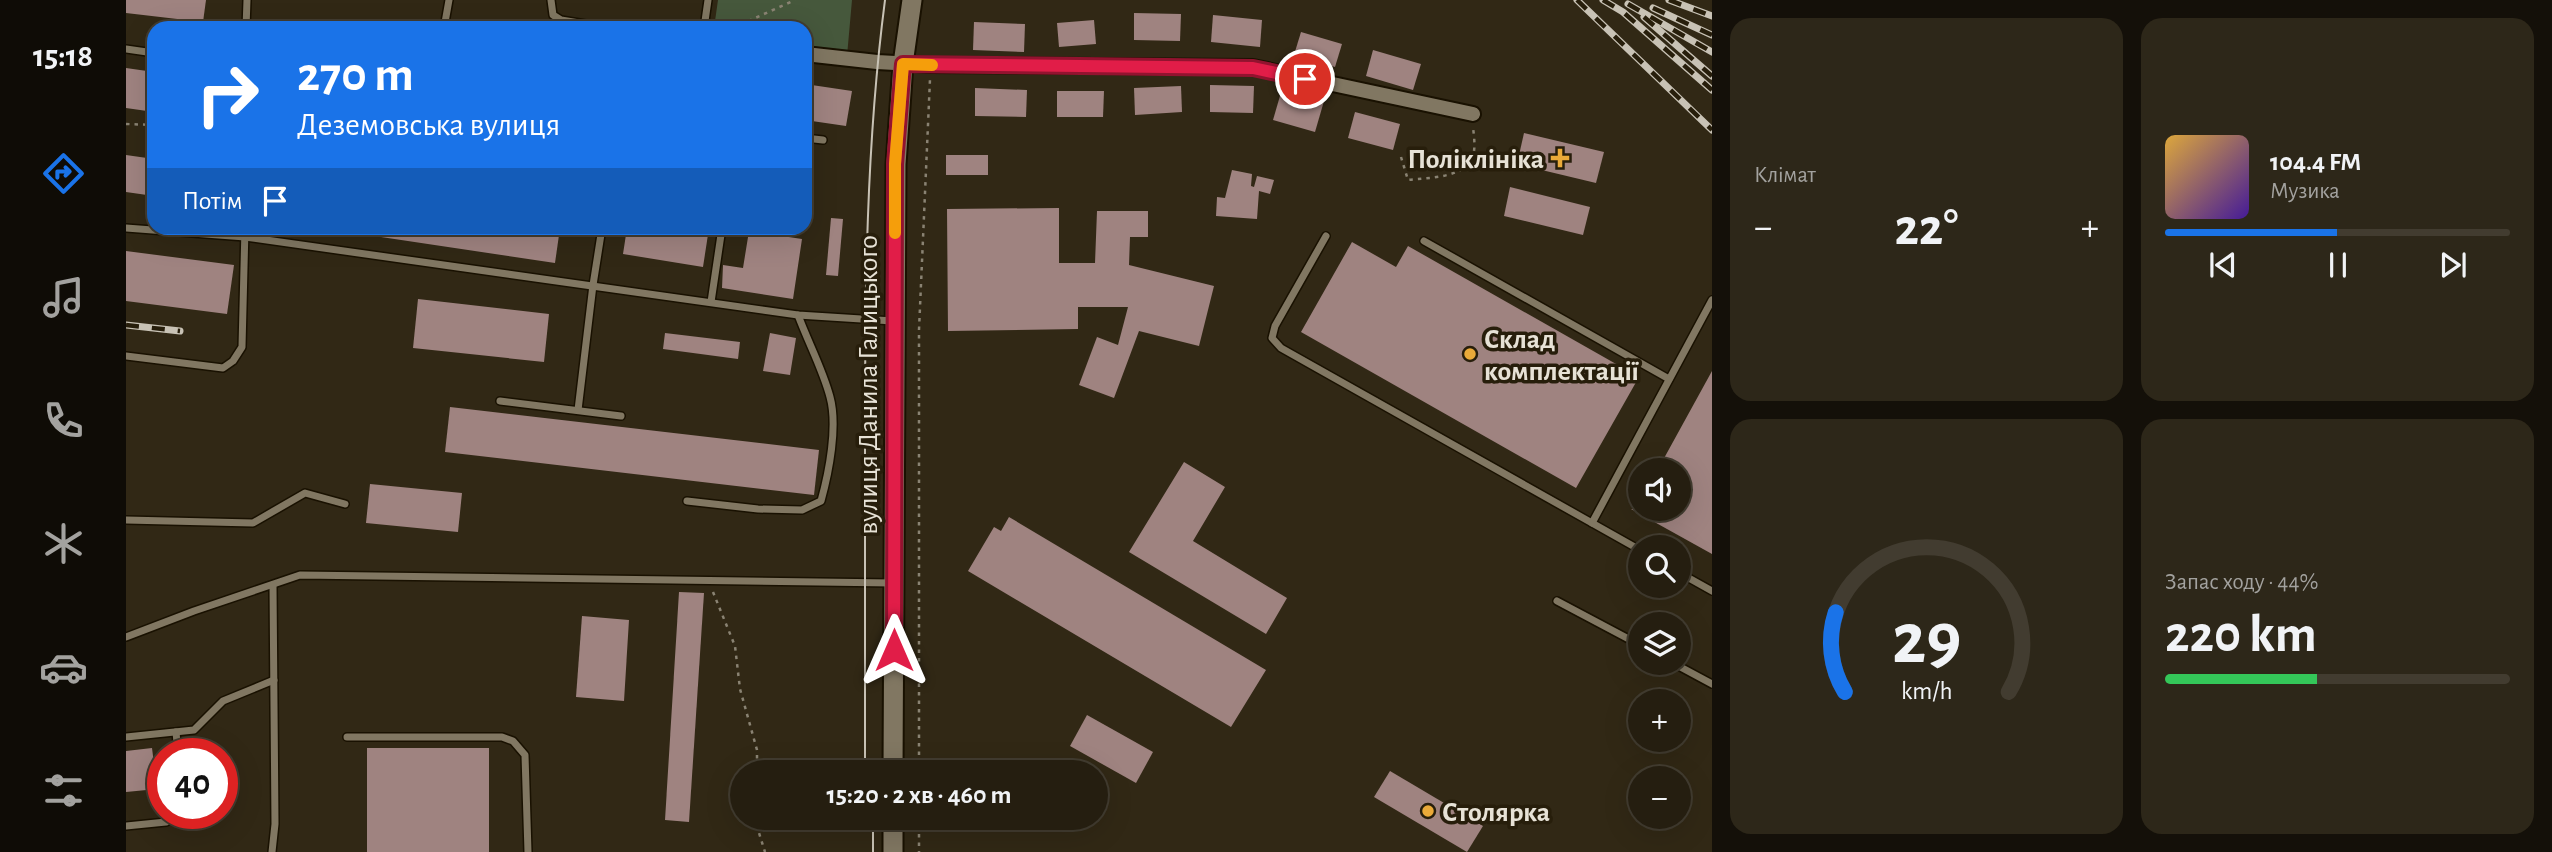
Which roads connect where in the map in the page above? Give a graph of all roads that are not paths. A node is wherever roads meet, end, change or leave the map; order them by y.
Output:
1 (247, 0) edge
2 (449, 0) edge
3 (551, 0) edge
4 (708, 0) edge
5 (912, 0) edge
6 (246, 21) edge
7 (445, 21) edge
8 (567, 21) edge
9 (705, 21) edge
10 (126, 49) edge
11 (147, 52) edge
12 (812, 55) edge
13 (903, 64) junction
14 (1473, 114) road end
15 (812, 139) edge
16 (823, 140) dead end
17 (126, 228) edge
18 (147, 230) edge
19 (219, 235) edge
20 (601, 235) edge
21 (721, 235) edge
22 (1326, 236) dead end
23 (245, 237) junction
24 (1424, 241) dead end
25 (593, 285) junction
26 (1712, 300) edge
27 (711, 302) junction
28 (798, 315) junction
29 (895, 321) junction
30 (126, 356) edge
31 (1669, 379) junction
32 (500, 401) dead end
33 (578, 410) junction
34 (621, 416) dead end
35 (687, 501) dead end
36 (345, 504) dead end
37 (126, 520) edge
38 (1592, 523) junction
39 (1628, 543) edge
40 (1691, 579) edge
41 (894, 583) junction
42 (273, 584) junction
43 (1712, 591) edge
44 (1557, 601) dead end
45 (126, 637) edge
46 (1628, 639) edge
47 (1691, 673) edge
48 (274, 680) junction
49 (1712, 684) edge
50 (176, 732) junction
51 (126, 737) edge
52 (346, 737) dead end
53 (177, 738) edge
54 (893, 760) edge
55 (147, 824) edge
56 (126, 826) edge
57 (893, 830) edge
58 (272, 852) edge
59 (527, 852) edge
60 (893, 852) edge

1 - 6 lane
2 - 7 lane
3 - 8 lane
4 - 9 lane
5 - 13 street, вулиця Данила Галицького
10 - 11 lane
12 - 13 street
13 - 14 street
13 - 29 street, вулиця Данила Галицького
15 - 16 lane
17 - 18 lane
19 - 23 lane
20 - 25 lane
21 - 27 lane
22 - 38 lane
23 - 25 lane
23 - 30 lane
24 - 31 lane
25 - 27 lane
25 - 33 lane
26 - 31 lane
27 - 28 lane
28 - 29 lane
28 - 35 lane
29 - 41 street, вулиця Данила Галицького
31 - 38 lane
32 - 33 lane
33 - 34 lane
36 - 37 lane
38 - 39 lane
40 - 43 lane
41 - 42 lane
41 - 54 street, вулиця Данила Галицького
42 - 45 lane
42 - 48 lane
44 - 46 lane
47 - 49 lane
48 - 50 lane
48 - 58 lane
50 - 51 lane
50 - 53 lane
52 - 59 lane
55 - 56 lane
57 - 60 street

